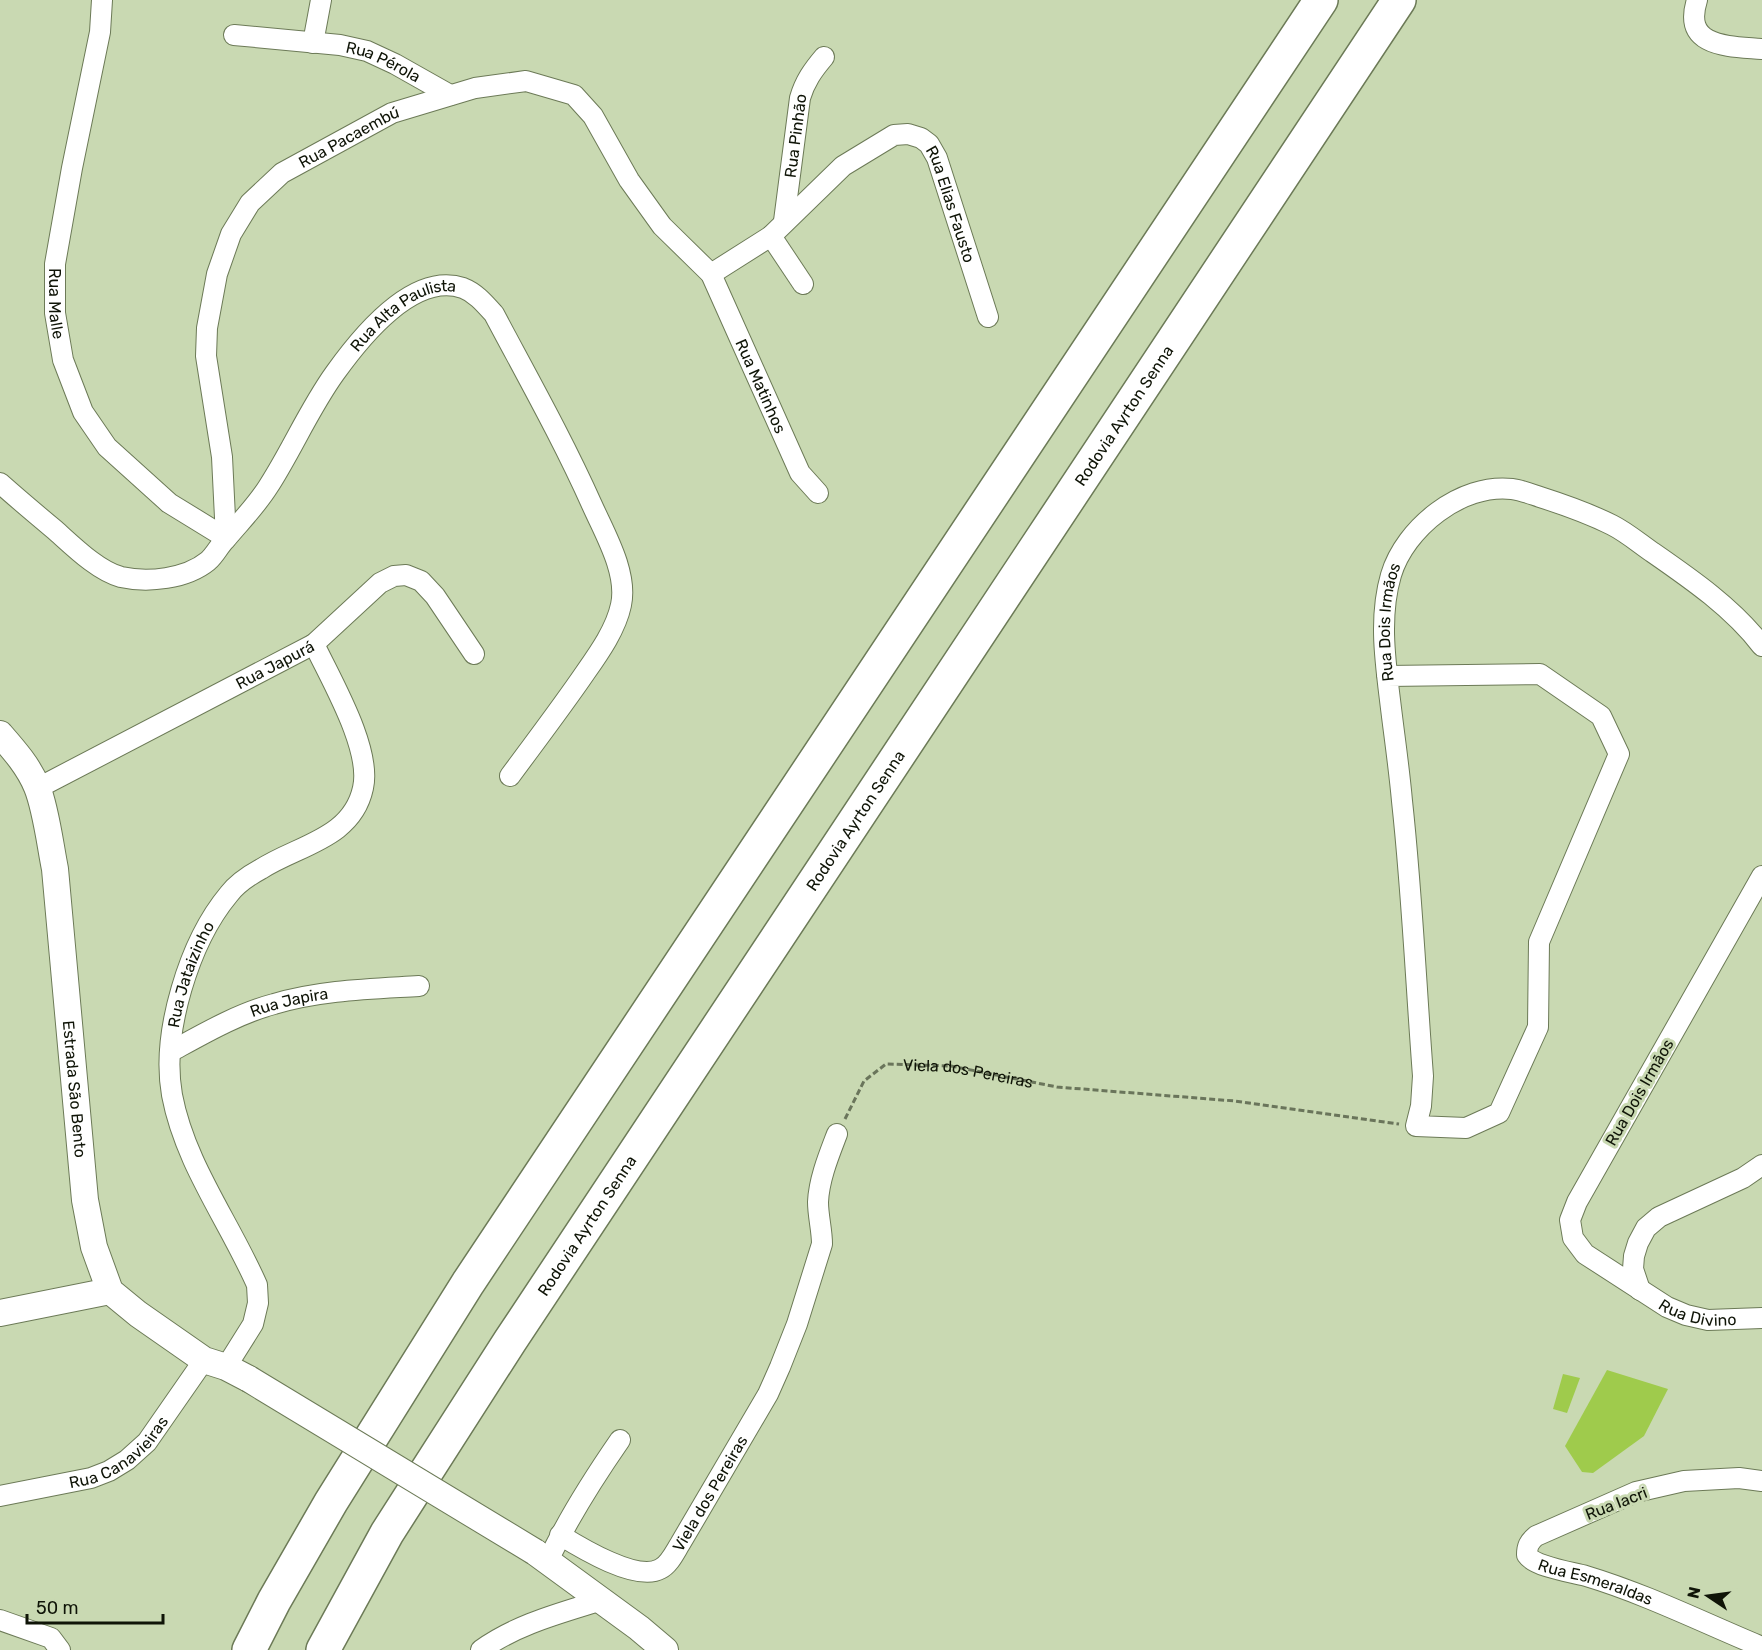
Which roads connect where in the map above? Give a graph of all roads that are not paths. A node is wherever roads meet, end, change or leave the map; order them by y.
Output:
1 (102, 0) edge
2 (321, 0) edge
3 (1321, 0) edge
4 (1399, 0) edge
5 (1696, 0) edge
6 (234, 35) dead end
7 (312, 44) junction
8 (1762, 49) edge
9 (824, 57) dead end
10 (450, 95) junction
11 (784, 221) junction
12 (771, 236) junction
13 (711, 274) junction
14 (803, 284) dead end
15 (988, 317) dead end
16 (0, 483) edge
17 (818, 493) dead end
18 (226, 538) junction
19 (314, 644) junction
20 (1762, 646) edge
21 (474, 654) dead end
22 (1388, 676) junction
23 (5, 748) edge
24 (510, 776) dead end
25 (38, 788) junction
26 (1762, 876) edge
27 (419, 986) dead end
28 (170, 1052) junction
29 (837, 1134) road end
30 (1762, 1165) edge
31 (1640, 1290) junction
32 (110, 1291) junction
33 (0, 1313) edge
34 (1762, 1318) edge
35 (215, 1363) junction
36 (620, 1440) dead end
37 (1762, 1482) edge
38 (0, 1496) edge
39 (560, 1535) junction
40 (542, 1557) junction
41 (1529, 1559) joint
42 (602, 1600) junction
43 (0, 1620) edge
44 (1762, 1647) edge
45 (60, 1650) edge
46 (249, 1650) edge
47 (323, 1650) edge
48 (482, 1650) edge
49 (665, 1650) edge

1 - 18 street, Rua Malle
2 - 7 street
3 - 46 highway
4 - 47 highway, Rodovia Ayrton Senna
5 - 8 street
6 - 7 street, Rua Pérola
7 - 10 street, Rua Pérola
9 - 11 street, Rua Pinhão
10 - 13 street, Rua Pacaembú
10 - 18 street, Rua Pacaembú
11 - 12 street, Rua Elias Fausto
11 - 15 street, Rua Elias Fausto
12 - 13 street, Rua Elias Fausto
12 - 14 street
13 - 17 street, Rua Matinhos
16 - 18 street, Rua Alta Paulista
18 - 24 street, Rua Alta Paulista
19 - 21 street, Rua Japurá
19 - 25 street, Rua Japurá
19 - 28 street, Rua Jataizinho
20 - 22 street, Rua Dois Irmãos
22 - 22 street, Rua Dois Irmãos
23 - 25 street, Estrada São Bento
25 - 32 street, Estrada São Bento
26 - 31 street, Rua Dois Irmãos
27 - 28 street, Rua Japira
28 - 35 street, Rua Jataizinho
29 - 39 street, Viela dos Pereiras
30 - 31 street
31 - 34 street, Rua Divino
32 - 33 street
32 - 35 street
35 - 38 street, Rua Canavieiras
35 - 40 street, bridge
36 - 39 street
37 - 41 street, Rua Iacri
39 - 40 street
40 - 42 street
41 - 44 street, Rua Esmeraldas
42 - 48 street
42 - 49 street
43 - 45 street

